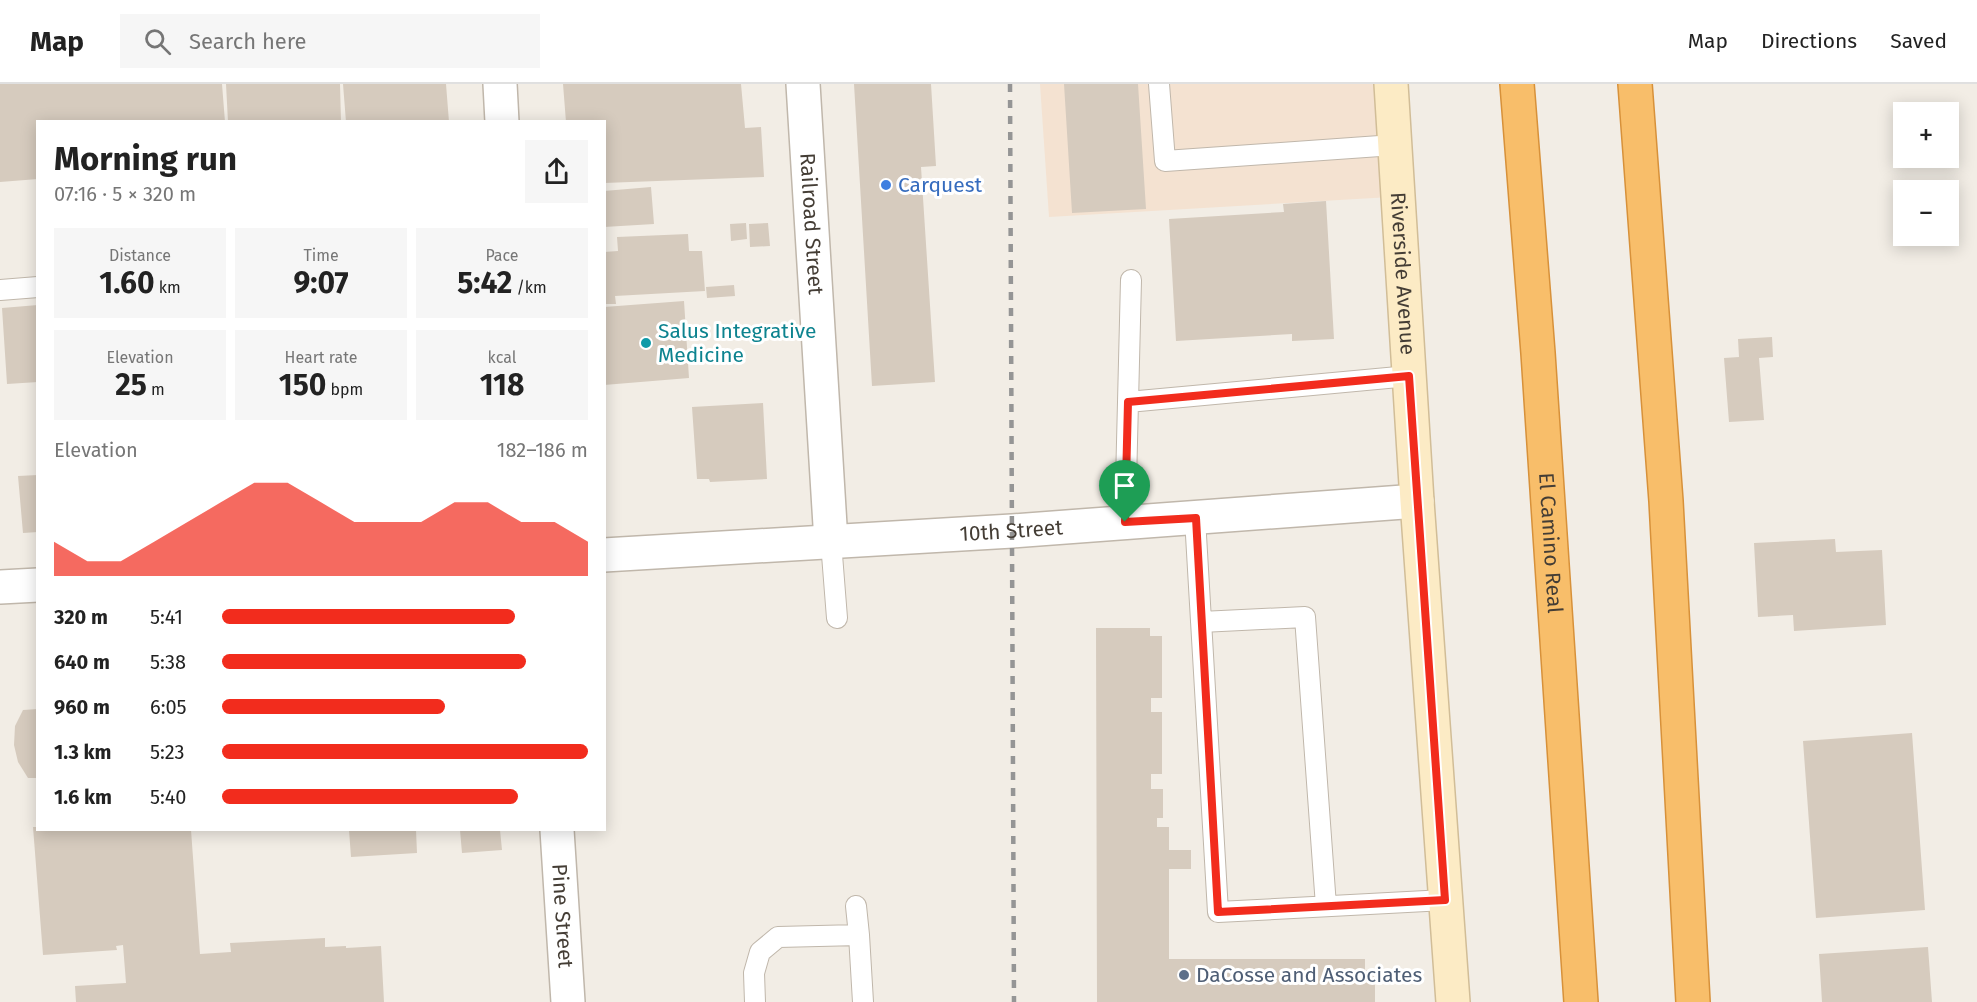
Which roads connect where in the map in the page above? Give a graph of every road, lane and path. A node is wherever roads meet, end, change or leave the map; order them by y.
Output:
1 (500, 84) edge
2 (802, 84) edge
3 (1159, 84) edge
4 (1391, 84) edge
5 (1517, 84) edge
6 (1635, 84) edge
7 (502, 120) edge
8 (1395, 145) junction
9 (1131, 280) dead end
10 (36, 287) edge
11 (0, 290) edge
12 (1409, 376) junction
13 (1128, 402) junction
14 (1417, 501) junction
15 (1196, 518) junction
16 (1125, 522) junction
17 (831, 542) junction
18 (606, 555) edge
19 (36, 585) edge
20 (0, 587) edge
21 (837, 618) dead end
22 (1201, 622) junction
23 (557, 831) edge
24 (1445, 900) junction
25 (856, 906) dead end
26 (1326, 906) junction
27 (859, 935) junction
28 (568, 1002) edge
29 (755, 1002) edge
30 (863, 1002) edge
31 (1453, 1002) edge
32 (1581, 1002) edge
33 (1693, 1002) edge

1 - 7 street
2 - 17 street, Railroad Street
3 - 8 lane
4 - 8 main road, Riverside Avenue
5 - 32 highway, El Camino Real
6 - 33 highway
8 - 12 main road, Riverside Avenue
9 - 13 lane
10 - 11 lane
12 - 13 lane
12 - 14 main road, Riverside Avenue
13 - 16 lane
14 - 15 street, 10th Street
14 - 24 main road, Riverside Avenue
15 - 16 street, 10th Street
15 - 22 lane
16 - 17 street, 10th Street
17 - 18 street, 10th Street
17 - 21 lane
19 - 20 street
22 - 26 lane
22 - 26 lane
23 - 28 street, Pine Street
24 - 26 lane
24 - 31 main road, Riverside Avenue
25 - 27 lane
27 - 29 lane
27 - 30 lane

